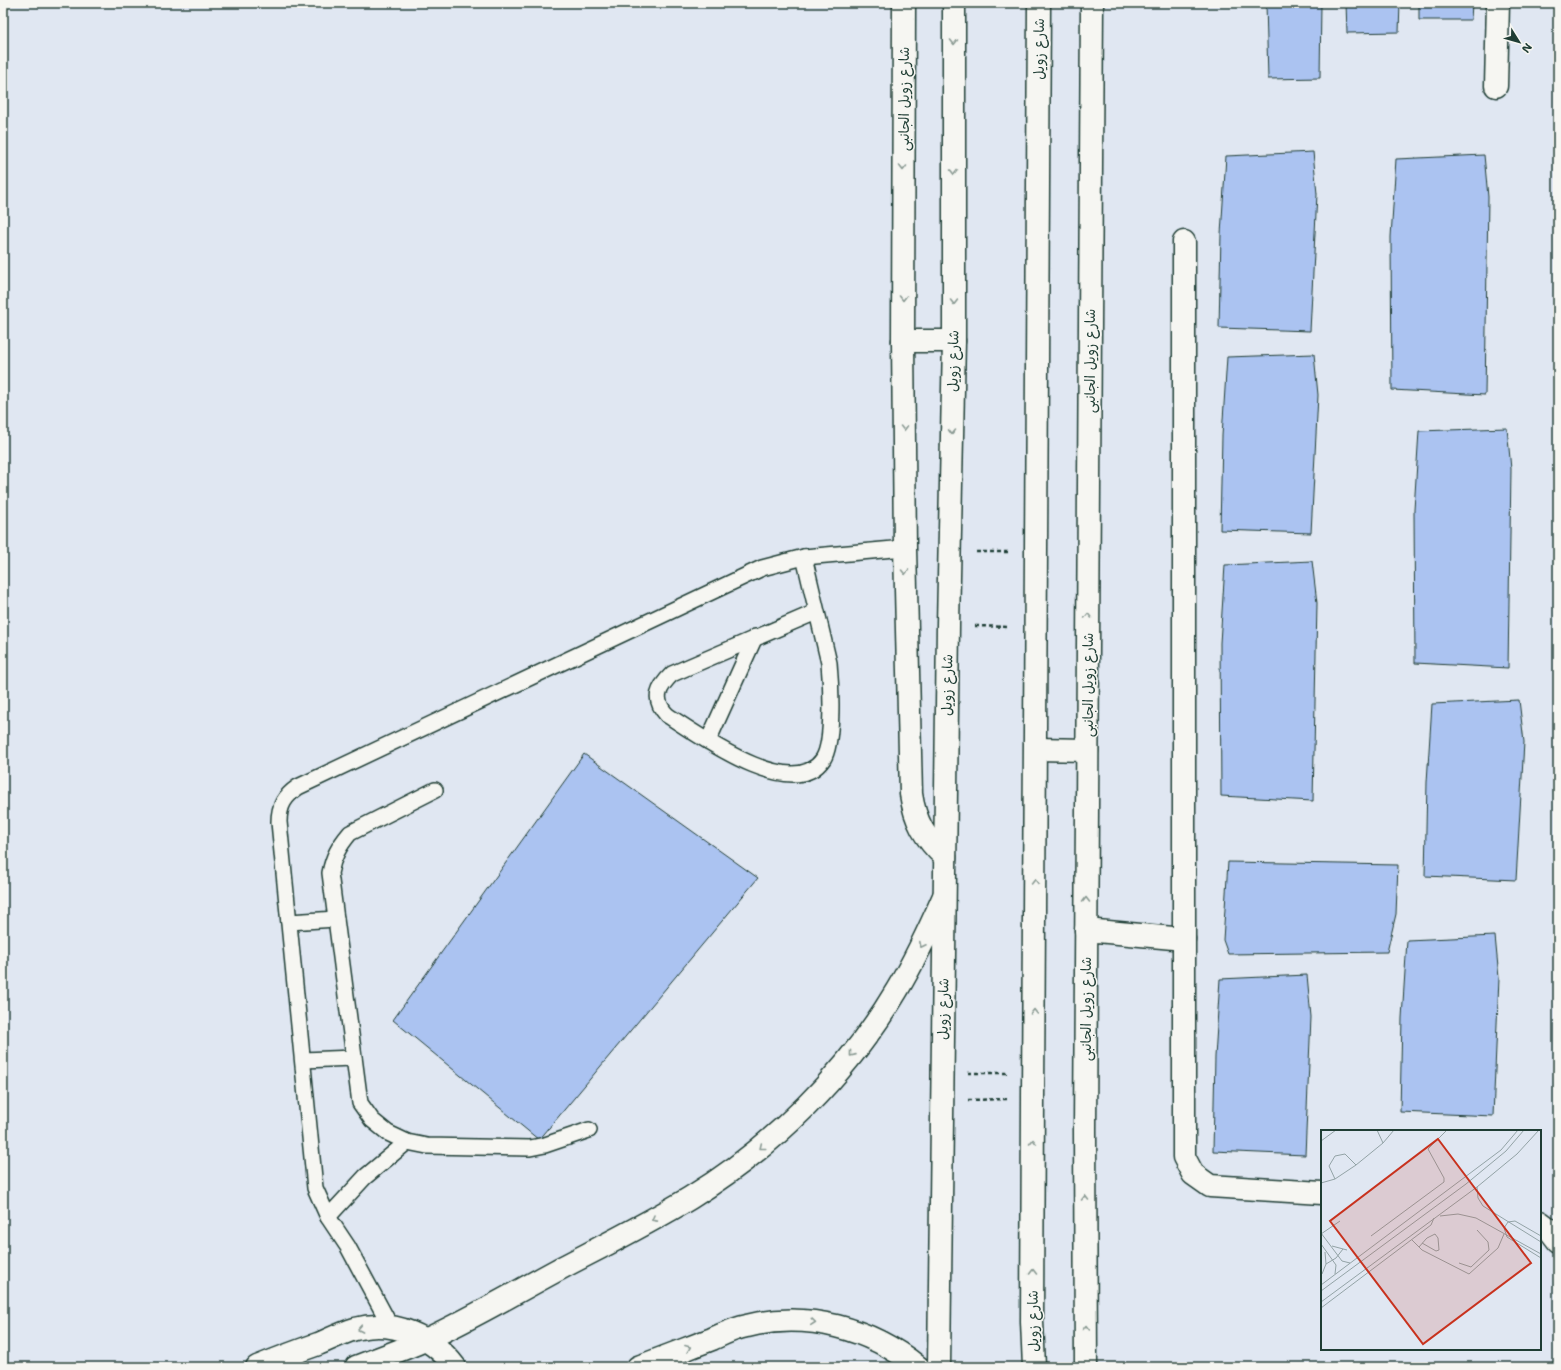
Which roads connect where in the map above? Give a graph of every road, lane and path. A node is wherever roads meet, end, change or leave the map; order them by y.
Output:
1 (904, 3) edge
2 (954, 3) edge
3 (1039, 3) edge
4 (1092, 3) edge
5 (1498, 3) edge
6 (1496, 86) dead end
7 (1184, 242) dead end
8 (903, 341) junction
9 (954, 341) junction
10 (905, 548) junction
11 (949, 552) junction
12 (1036, 552) junction
13 (804, 557) junction
14 (816, 612) junction
15 (948, 625) junction
16 (1036, 627) junction
17 (755, 637) junction
18 (708, 742) junction
19 (1036, 749) junction
20 (1087, 750) junction
21 (435, 790) dead end
22 (945, 857) junction
23 (944, 896) junction
24 (336, 919) junction
25 (289, 922) junction
26 (1086, 930) junction
27 (1184, 939) junction
28 (354, 1058) junction
29 (303, 1060) junction
30 (942, 1073) junction
31 (1034, 1073) junction
32 (1033, 1098) junction
33 (942, 1100) junction
34 (589, 1130) dead end
35 (407, 1142) junction
36 (1321, 1193) edge
37 (328, 1218) junction
38 (1541, 1223) edge
39 (1558, 1241) edge
40 (391, 1327) junction
41 (426, 1339) junction
42 (257, 1367) edge
43 (356, 1367) edge
44 (455, 1367) edge
45 (638, 1367) edge
46 (918, 1367) edge
47 (939, 1367) edge
48 (1034, 1367) edge
49 (1086, 1367) edge

1 -> 8 street, شارع زويل الجانبى
2 -> 9 street, شارع زويل
3 - 12 street, شارع زويل
20 -> 4 street, شارع زويل الجانبى
5 - 6 street
7 - 27 street
8 - 9 street
8 -> 10 street, شارع زويل الجانبى
9 -> 11 street, شارع زويل
10 - 13 lane
10 -> 22 street, شارع زويل الجانبى
11 - 12 path
11 - 15 street, شارع زويل
12 - 16 street, شارع زويل
13 - 14 lane
13 - 25 lane
14 - 17 lane
14 - 18 lane
15 - 16 path
15 - 22 street, شارع زويل
16 - 19 street, شارع زويل
17 - 18 lane
17 - 18 lane
19 - 20 street
31 -> 19 street, شارع زويل
26 -> 20 street, شارع زويل الجانبى
21 - 24 lane
22 - 23 street, شارع زويل
23 - 30 street, شارع زويل
23 -> 41 street
24 - 25 lane
24 - 28 lane
25 - 29 lane
26 - 27 street
49 -> 26 street, شارع زويل الجانبى
27 - 36 street
28 - 29 lane
28 - 35 lane
29 - 37 lane
30 - 31 path
30 - 33 street, شارع زويل
31 - 32 street, شارع زويل
32 - 33 path
48 -> 32 street, شارع زويل
33 - 47 street, شارع زويل
34 - 35 lane
35 - 37 lane
37 - 40 lane
38 - 39 street
40 - 41 street
40 -> 42 street
41 - 43 street
41 - 44 street
45 -> 46 street

